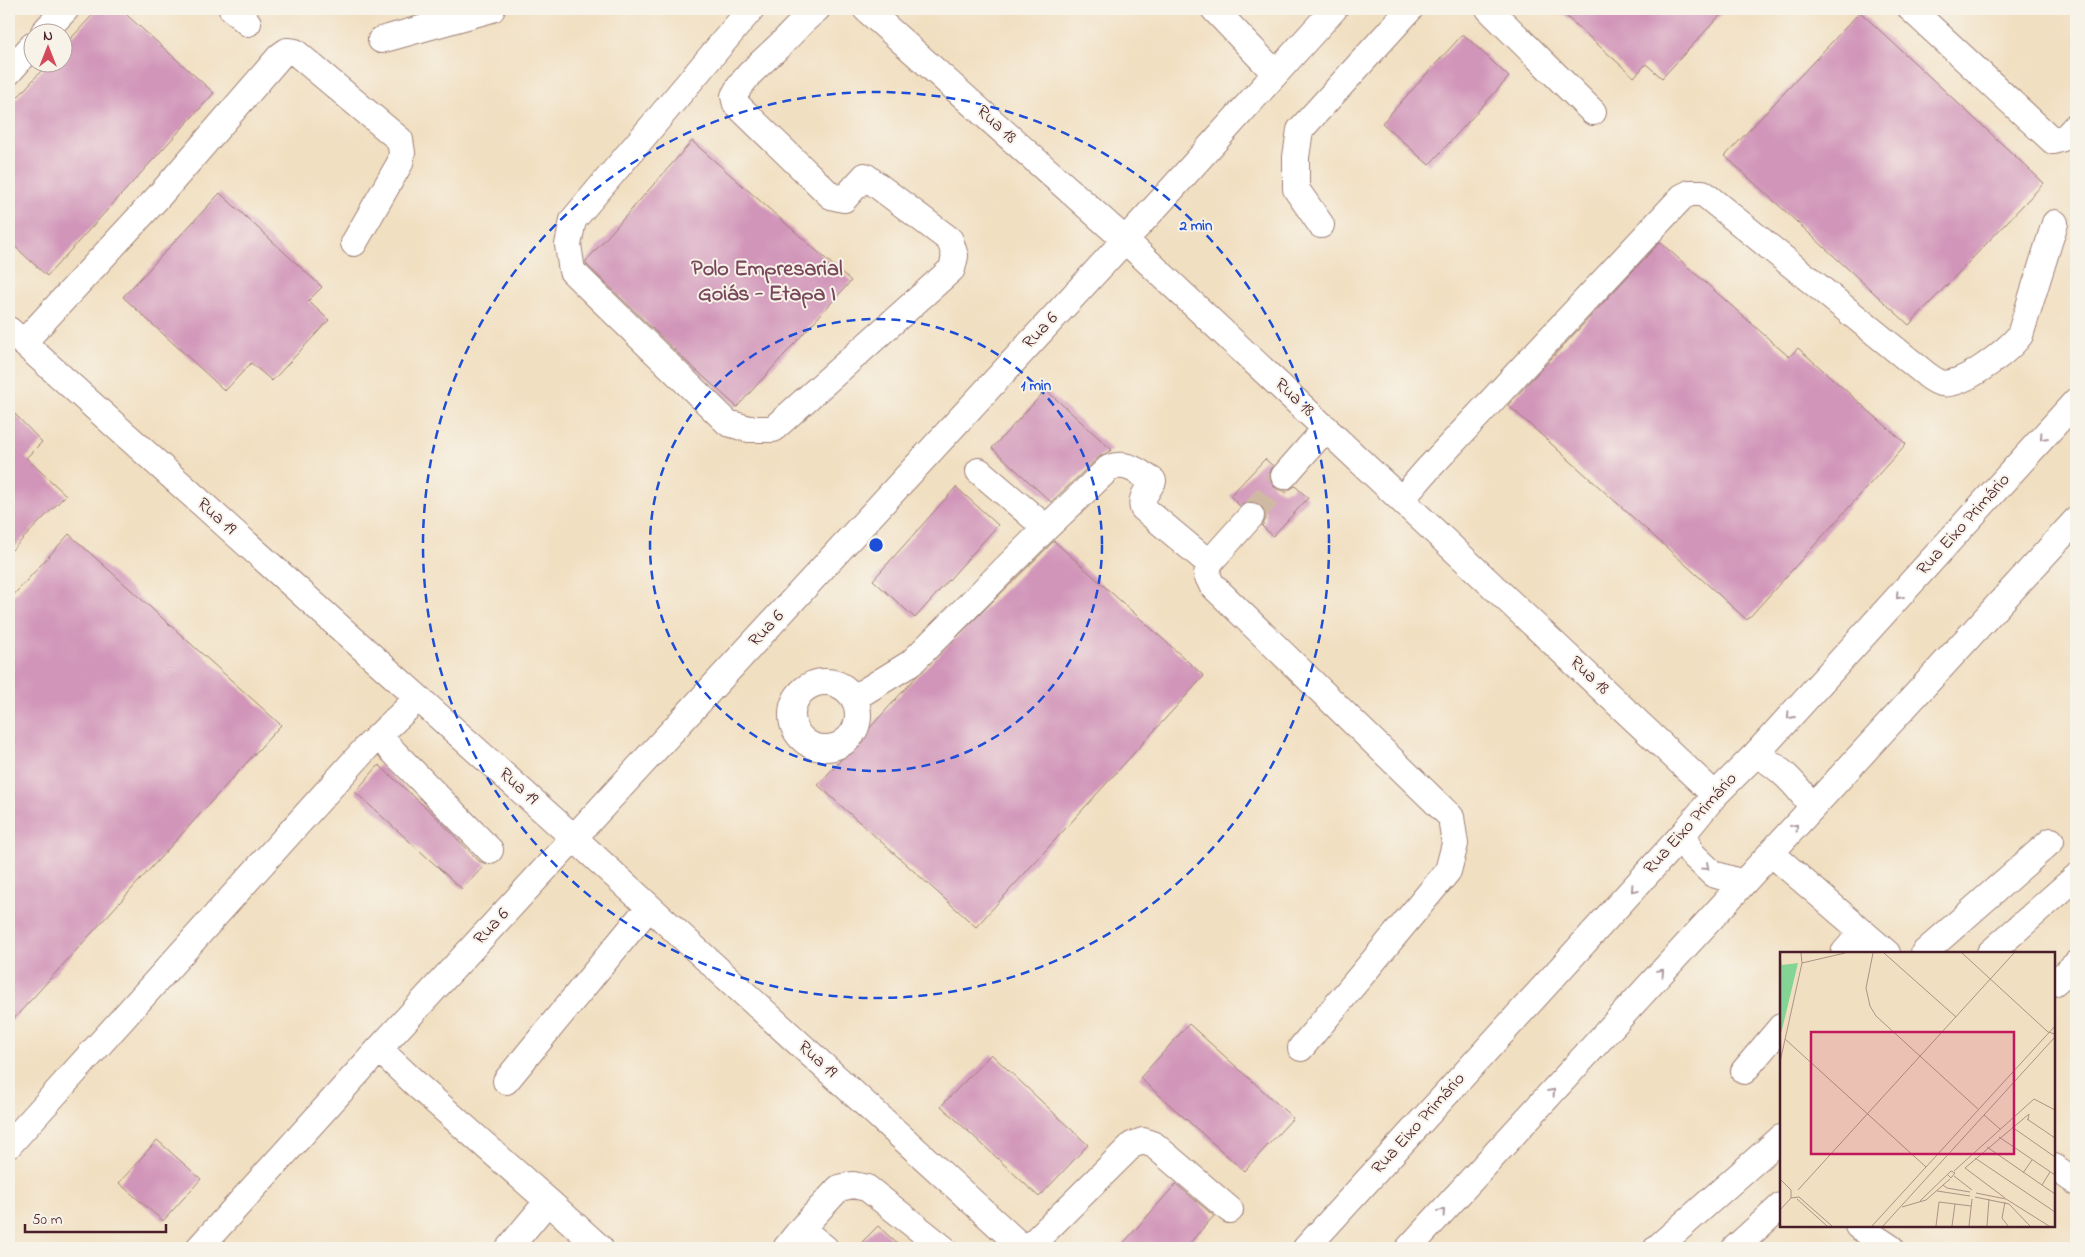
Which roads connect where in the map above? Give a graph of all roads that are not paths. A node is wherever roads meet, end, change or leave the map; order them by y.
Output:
1 (66, 9) edge
2 (492, 9) edge
3 (751, 9) edge
4 (817, 9) edge
5 (866, 9) edge
6 (1214, 9) edge
7 (1334, 9) edge
8 (1410, 9) edge
9 (1489, 9) edge
10 (1911, 9) edge
11 (54, 22) edge
12 (381, 40) dead end
13 (22, 57) edge
14 (9, 72) edge
15 (1275, 73) junction
16 (1593, 112) dead end
17 (2076, 126) edge
18 (2055, 223) dead end
19 (1321, 225) dead end
20 (1125, 240) junction
21 (354, 243) dead end
22 (16, 337) edge
23 (2076, 400) edge
24 (1326, 428) junction
25 (979, 471) dead end
26 (1284, 476) tunnel mouth
27 (1402, 499) junction
28 (1251, 516) tunnel mouth
29 (2076, 520) edge
30 (1046, 528) junction
31 (1209, 563) junction
32 (418, 698) junction
33 (854, 698) dead end
34 (378, 736) junction
35 (1756, 754) junction
36 (1716, 795) junction
37 (1812, 807) junction
38 (1684, 833) junction
39 (574, 838) junction
40 (2051, 841) dead end
41 (490, 850) dead end
42 (1771, 854) junction
43 (2076, 877) edge
44 (1743, 883) junction
45 (649, 907) junction
46 (1862, 932) junction
47 (1845, 952) edge
48 (1886, 952) edge
49 (1925, 952) edge
50 (1991, 952) edge
51 (1780, 1028) edge
52 (1301, 1048) dead end
53 (379, 1049) junction
54 (1744, 1071) dead end
55 (506, 1080) dead end
56 (1780, 1139) edge
57 (9, 1145) edge
58 (2055, 1168) edge
59 (2076, 1182) edge
60 (548, 1201) junction
61 (1780, 1207) edge
62 (1230, 1210) dead end
63 (1860, 1227) edge
64 (794, 1239) edge
65 (199, 1248) edge
66 (509, 1248) edge
67 (600, 1248) edge
68 (825, 1248) edge
69 (943, 1248) edge
70 (1023, 1248) edge
71 (1028, 1248) edge
72 (1306, 1248) edge
73 (1409, 1248) edge
74 (1657, 1248) edge
75 (1735, 1248) edge
76 (1891, 1248) edge

1 - 11 street
2 - 12 street
3 - 4 street
5 - 20 street, Rua 18
6 - 15 street
7 - 15 street, Rua 6
8 - 19 street
9 - 16 street
10 - 17 street
13 - 14 street
15 - 20 street, Rua 6
18 - 27 street
20 - 24 street, Rua 18
20 - 39 street, Rua 6
21 - 22 street
22 - 32 street, Rua 19
23 -> 35 street, Rua Eixo Primário
24 - 26 street
24 - 27 street, Rua 18
25 - 30 street
27 - 36 street, Rua 18
28 - 31 street
29 - 37 street
30 - 31 street
30 - 33 street
31 - 52 street
32 - 34 street
32 - 39 street, Rua 19
34 - 41 street
34 - 57 street
35 - 36 street, Rua Eixo Primário
35 - 37 street
36 - 38 street, Rua Eixo Primário
42 -> 37 street
38 -> 44 street
38 -> 72 street, Rua Eixo Primário
39 - 45 street, Rua 19
39 - 53 street, Rua 6
40 - 49 street
42 - 44 street
42 - 46 street
43 - 50 street
73 -> 44 street
45 - 55 street
45 - 70 street, Rua 19
46 - 47 street
46 - 48 street
51 - 54 street
53 - 60 street
53 - 65 street, Rua 6
56 - 74 street
58 - 59 street
60 - 66 street
60 - 67 street
61 - 75 street
62 - 71 street
63 - 76 street
64 - 68 street
64 - 69 street

